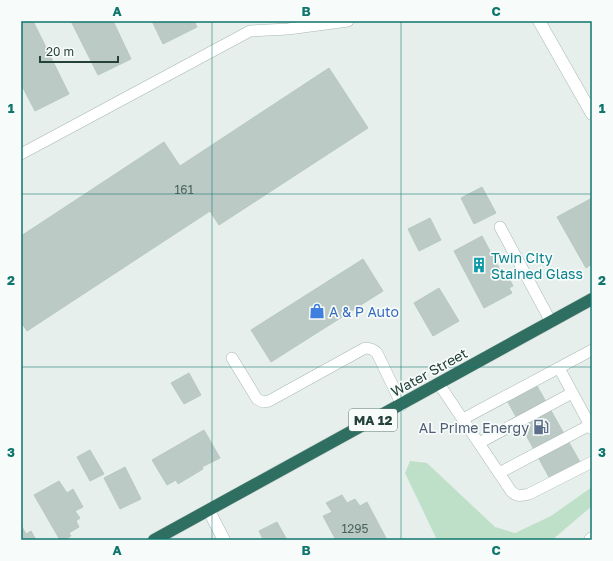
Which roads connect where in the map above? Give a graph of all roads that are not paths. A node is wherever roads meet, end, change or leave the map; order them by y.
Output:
1 (264, 21) edge
2 (348, 21) edge
3 (539, 21) edge
4 (250, 31) junction
5 (592, 114) edge
6 (21, 154) edge
7 (500, 227) dead end
8 (592, 299) edge
9 (551, 322) junction
10 (592, 350) edge
11 (232, 358) dead end
12 (559, 368) junction
13 (439, 384) junction
14 (572, 393) junction
15 (402, 405) junction
16 (463, 419) junction
17 (591, 427) edge
18 (479, 443) junction
19 (592, 462) edge
20 (499, 473) junction
21 (209, 511) junction
22 (592, 538) edge
23 (154, 540) edge
24 (224, 540) edge
25 (590, 540) edge

1 - 4 lane
2 - 4 lane
3 - 5 main road
4 - 6 lane
7 - 9 lane
8 - 9 highway, Water Street / MA 12
9 - 13 highway, Water Street / MA 12
10 - 12 lane
11 - 15 lane
12 - 14 lane
12 - 16 lane
13 - 15 highway, Water Street / MA 12
13 - 16 lane
14 - 17 lane
14 - 18 lane
15 - 21 highway, Water Street / MA 12
16 - 18 lane
17 - 20 lane
18 - 20 lane
19 - 20 lane
21 - 23 highway, Water Street / MA 12
21 - 24 main road
22 - 25 main road

